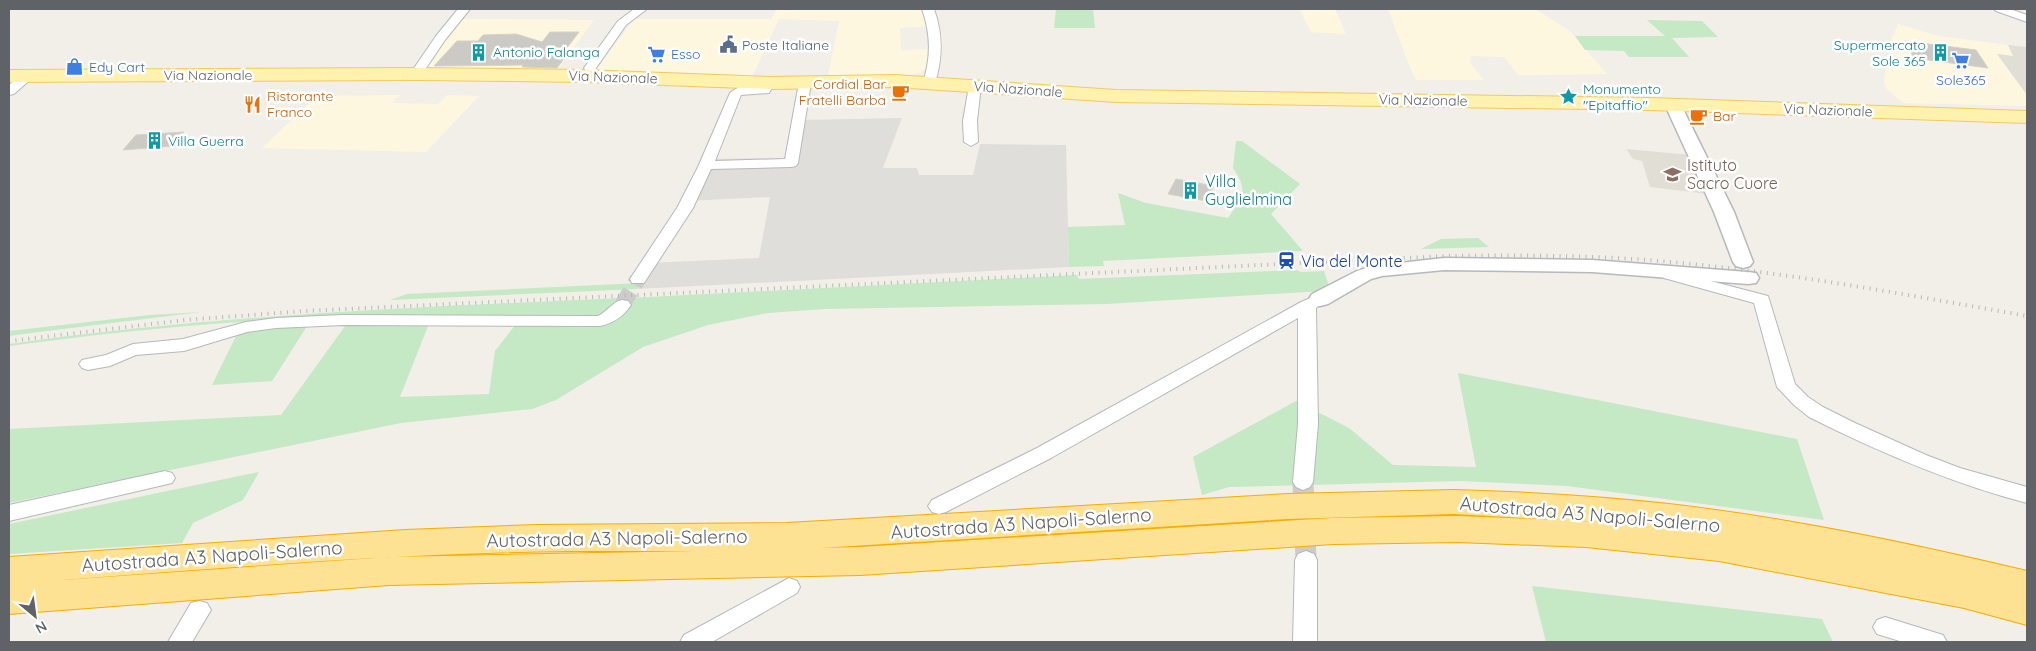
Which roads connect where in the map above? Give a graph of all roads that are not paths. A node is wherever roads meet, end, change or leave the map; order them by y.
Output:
1 (464, 9) edge
2 (641, 9) edge
3 (928, 9) edge
4 (2000, 9) edge
5 (2027, 19) edge
6 (588, 71) junction
7 (416, 74) junction
8 (18, 76) edge
9 (769, 83) junction
10 (805, 83) junction
11 (929, 83) junction
12 (974, 86) junction
13 (9, 91) edge
14 (1673, 105) junction
15 (2027, 117) edge
16 (971, 142) dead end
17 (714, 165) dead end
18 (1665, 270) junction
19 (638, 278) tunnel mouth
20 (1314, 302) junction
21 (622, 304) tunnel mouth
22 (88, 364) dead end
23 (164, 478) dead end
24 (1303, 482) tunnel mouth
25 (2027, 495) edge
26 (939, 506) dead end
27 (9, 513) edge
28 (1306, 560) tunnel mouth
29 (9, 571) edge
30 (2027, 585) edge
31 (789, 587) dead end
32 (9, 599) edge
33 (199, 610) dead end
34 (2027, 610) edge
35 (1888, 634) edge
36 (180, 642) edge
37 (692, 642) edge
38 (1305, 642) edge
39 (1935, 642) edge

1 - 7 street
2 - 6 street
3 - 11 street
4 - 5 street
6 - 7 main road, Via Nazionale
6 - 9 main road, Via Nazionale
7 - 8 main road, Via Nazionale
8 - 13 street
9 - 10 main road, Via Nazionale
9 - 19 street
10 - 11 main road, Via Nazionale
10 - 17 street
11 - 12 main road, Via Nazionale
12 - 14 main road, Via Nazionale
12 - 16 street
14 - 15 main road, Via Nazionale
14 - 18 street
18 - 20 street
18 - 25 street
20 - 24 street
20 - 26 street
21 - 22 street
23 - 27 street
28 - 38 street
29 - 30 highway, Autostrada A3 Napoli-Salerno
31 - 37 street
32 - 34 highway, Autostrada A3 Napoli-Salerno
33 - 36 street
35 - 39 street

